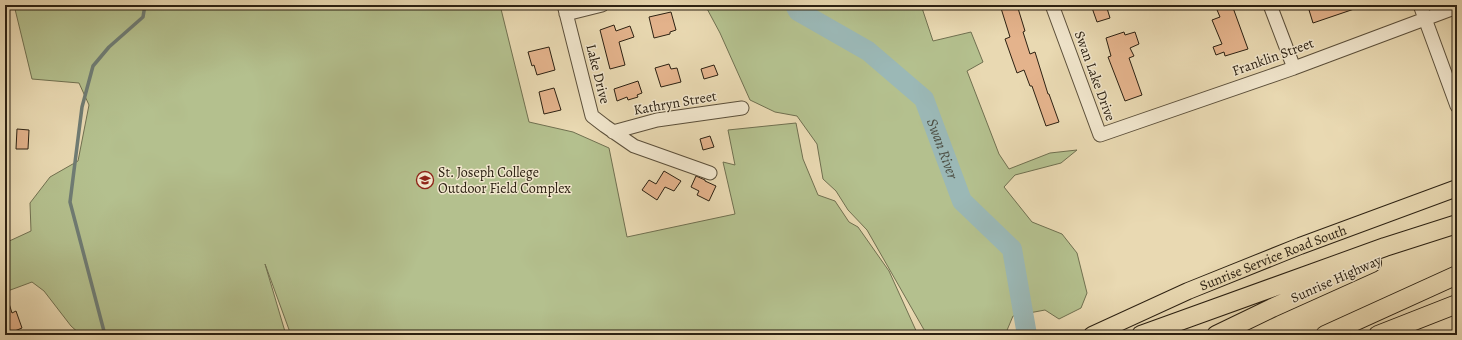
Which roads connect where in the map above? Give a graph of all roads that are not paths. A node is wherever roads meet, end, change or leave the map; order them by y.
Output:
1 (602, 5) edge
2 (1052, 5) edge
3 (1270, 5) edge
4 (1420, 5) edge
5 (1457, 7) edge
6 (565, 9) edge
7 (1425, 18) junction
8 (1294, 68) junction
9 (1457, 106) edge
10 (742, 108) dead end
11 (613, 132) junction
12 (1100, 135) joint
13 (710, 172) dead end
14 (1457, 188) edge
15 (1457, 226) edge
16 (1457, 275) edge
17 (1457, 304) edge
18 (1092, 335) edge
19 (1141, 335) edge
20 (1216, 335) edge
21 (1325, 335) edge
22 (1378, 335) edge

1 - 6 street
2 - 12 street, Swan Lake Drive
3 - 8 street
4 - 7 street
5 - 7 street, Franklin Street
6 - 11 street, Lake Drive
7 - 8 street, Franklin Street
7 - 9 street
8 - 12 street, Franklin Street
10 - 11 street, Kathryn Street
11 - 13 street, Lake Drive
14 - 18 main road, Sunrise Service Road South
15 - 19 highway
15 - 20 highway, Sunrise Highway
16 - 21 highway
17 - 22 highway

